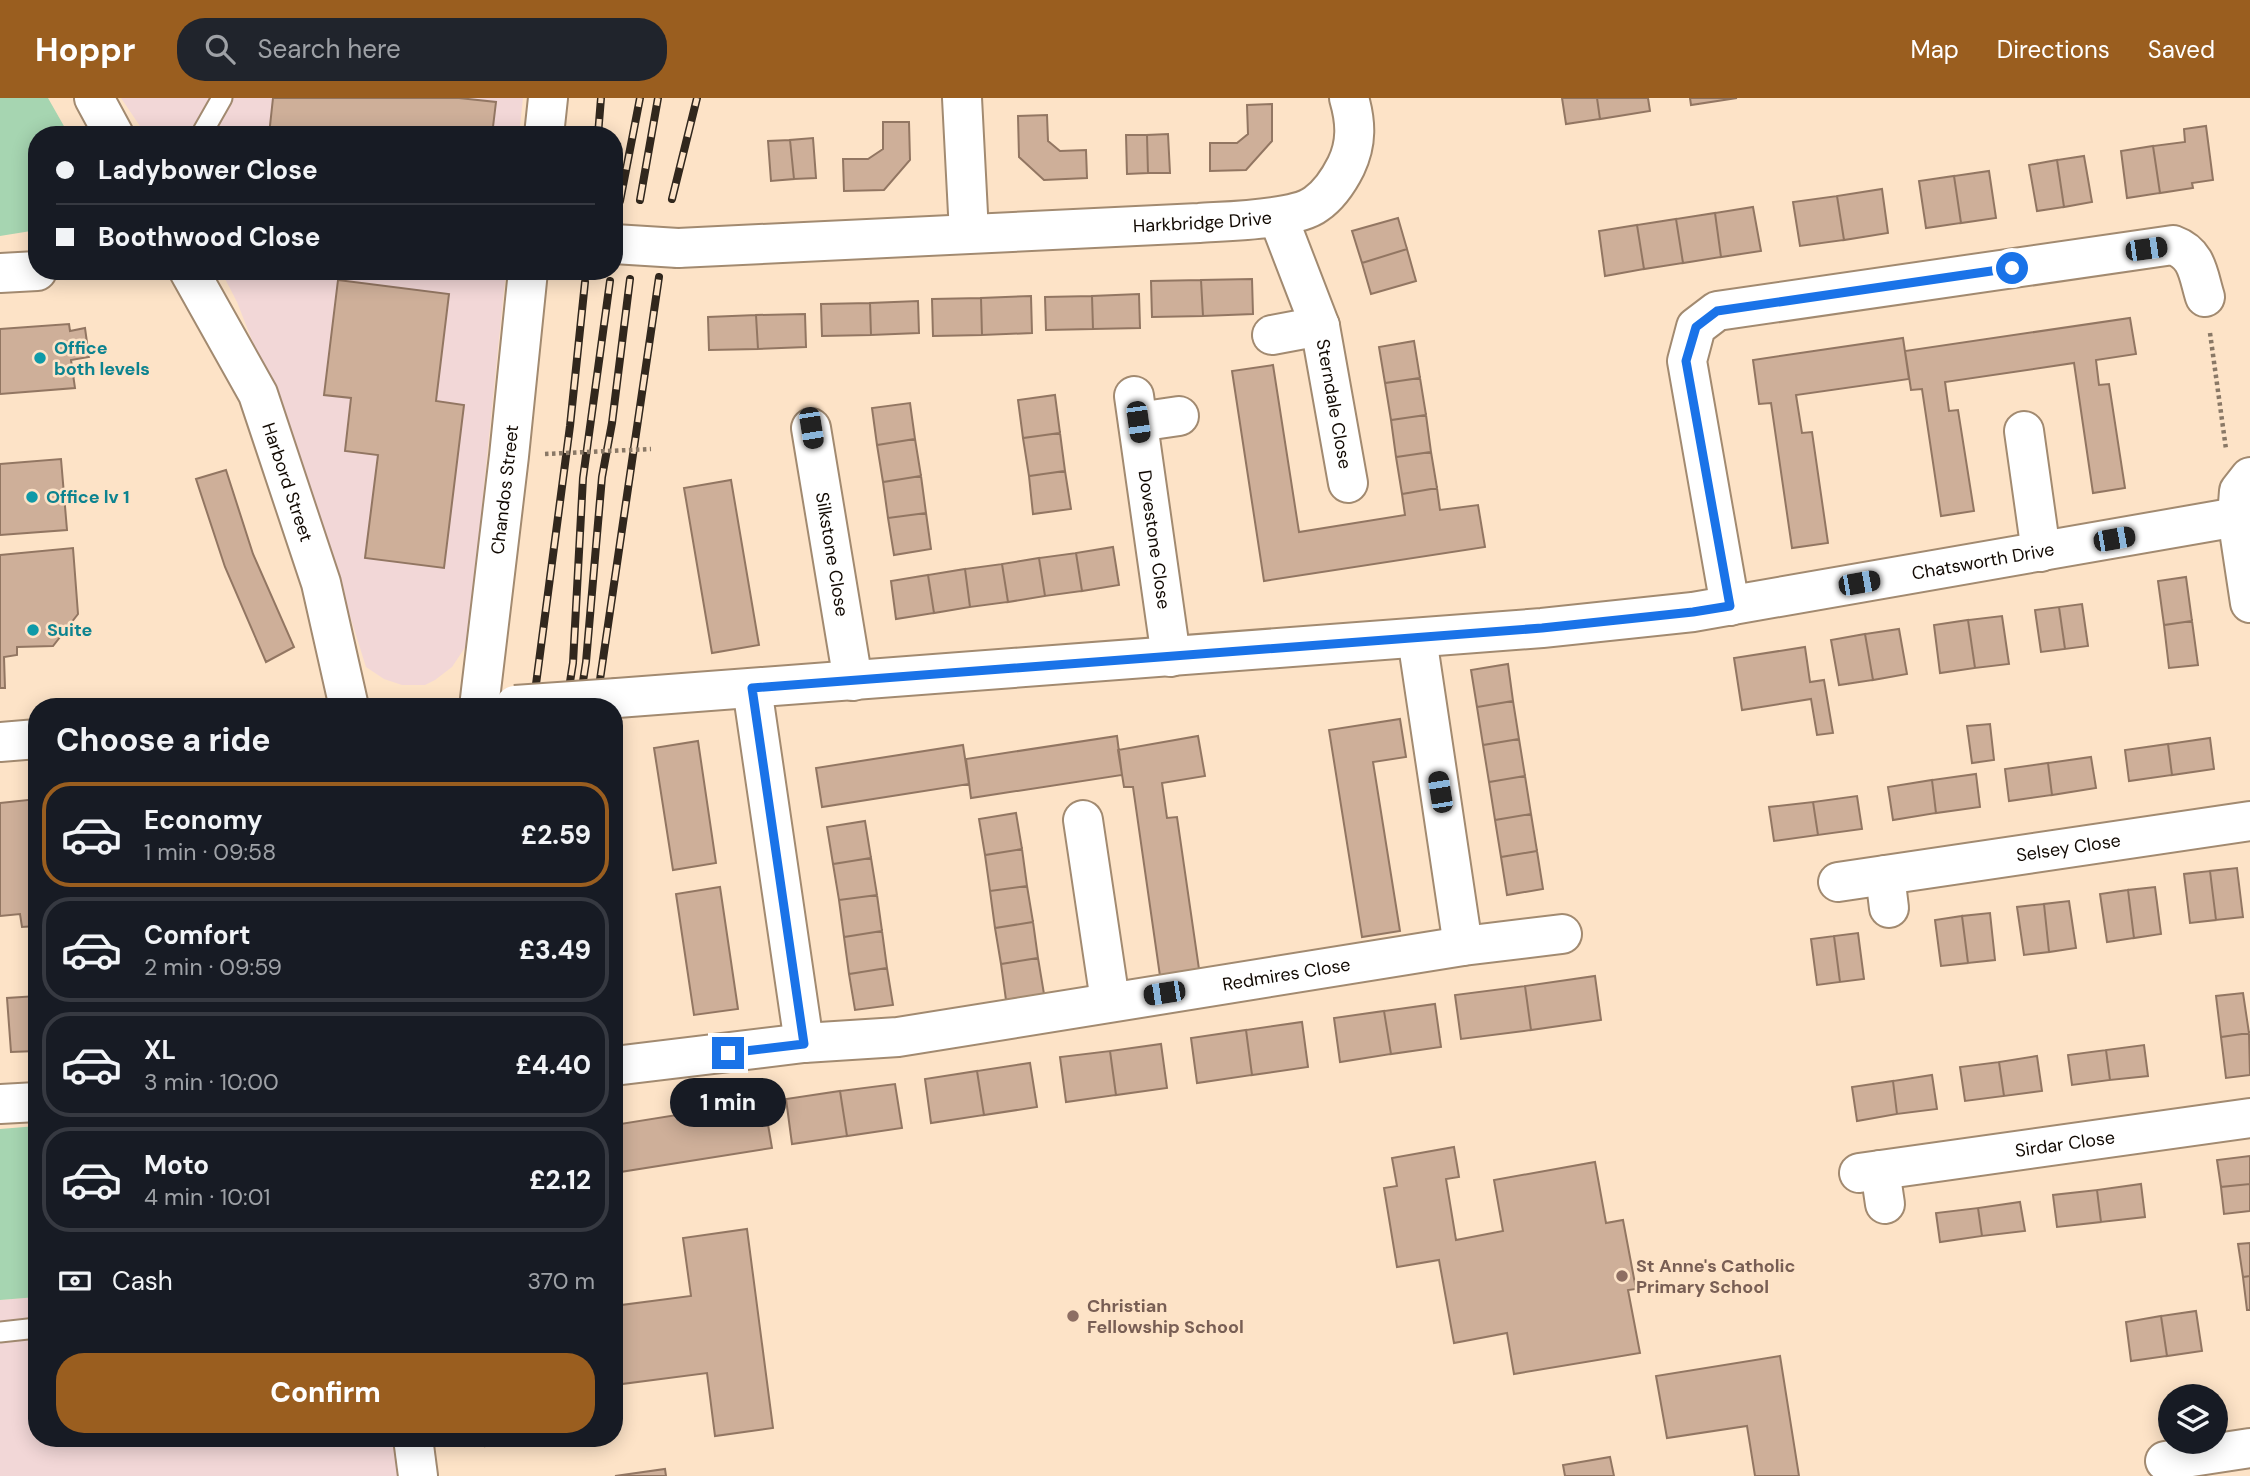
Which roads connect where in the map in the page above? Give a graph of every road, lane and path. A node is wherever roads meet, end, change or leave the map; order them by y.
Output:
1 (94, 98) edge
2 (222, 98) edge
3 (548, 98) edge
4 (962, 98) edge
5 (1349, 98) edge
6 (109, 126) edge
7 (206, 126) edge
8 (545, 126) edge
9 (1278, 217) junction
10 (969, 233) junction
11 (623, 245) edge
12 (28, 271) edge
13 (0, 273) edge
14 (194, 280) edge
15 (527, 280) edge
16 (2205, 297) joint
17 (1321, 326) junction
18 (1272, 335) dead end
19 (1179, 416) dead end
20 (811, 428) dead end
21 (2024, 432) dead end
22 (651, 449) dead end
23 (545, 454) dead end
24 (1348, 483) dead end
25 (2242, 495) edge
26 (2041, 552) junction
27 (2250, 603) edge
28 (1730, 606) junction
29 (1417, 638) junction
30 (1171, 657) junction
31 (853, 681) junction
32 (752, 688) junction
33 (347, 698) edge
34 (497, 698) edge
35 (617, 698) edge
36 (28, 740) edge
37 (0, 742) edge
38 (1083, 820) dead end
39 (2250, 821) edge
40 (1838, 882) dead end
41 (1562, 934) dead end
42 (1463, 946) junction
43 (1110, 1001) junction
44 (804, 1044) junction
45 (623, 1061) edge
46 (28, 1102) edge
47 (0, 1104) edge
48 (2250, 1118) edge
49 (1875, 1182) dead end
50 (28, 1329) edge
51 (0, 1332) edge
52 (414, 1447) edge
53 (2250, 1448) edge
54 (2165, 1461) dead end
55 (418, 1476) edge

1 - 6 street
2 - 7 lane
3 - 8 street
4 - 10 street
5 - 9 street, Harkbridge Drive
9 - 10 street, Harkbridge Drive
9 - 17 street, Sterndale Close
10 - 11 street, Harkbridge Drive, bridge
12 - 13 street
14 - 33 street, Harbord Street
15 - 34 street, Chandos Street
16 - 25 path
16 - 28 street
17 - 18 street, Sterndale Close
17 - 24 street, Sterndale Close
19 - 30 street, Dovestone Close
20 - 31 street, Silkstone Close
21 - 26 street
22 - 23 path, bridge
25 - 26 street, Chatsworth Drive
25 - 27 street
26 - 28 street, Chatsworth Drive
28 - 29 street, Chatsworth Drive
29 - 30 street, Chatsworth Drive
29 - 42 street
30 - 31 street, Chatsworth Drive
31 - 32 street, Chatsworth Drive
32 - 35 street, Chatsworth Drive, bridge
32 - 44 street
36 - 37 street
38 - 43 street
39 - 40 street, Selsey Close
41 - 42 street, Redmires Close
42 - 43 street, Redmires Close
43 - 44 street, Redmires Close
44 - 45 street, Redmires Close
46 - 47 street
48 - 49 street, Sirdar Close
50 - 51 lane
52 - 55 street
53 - 54 street

